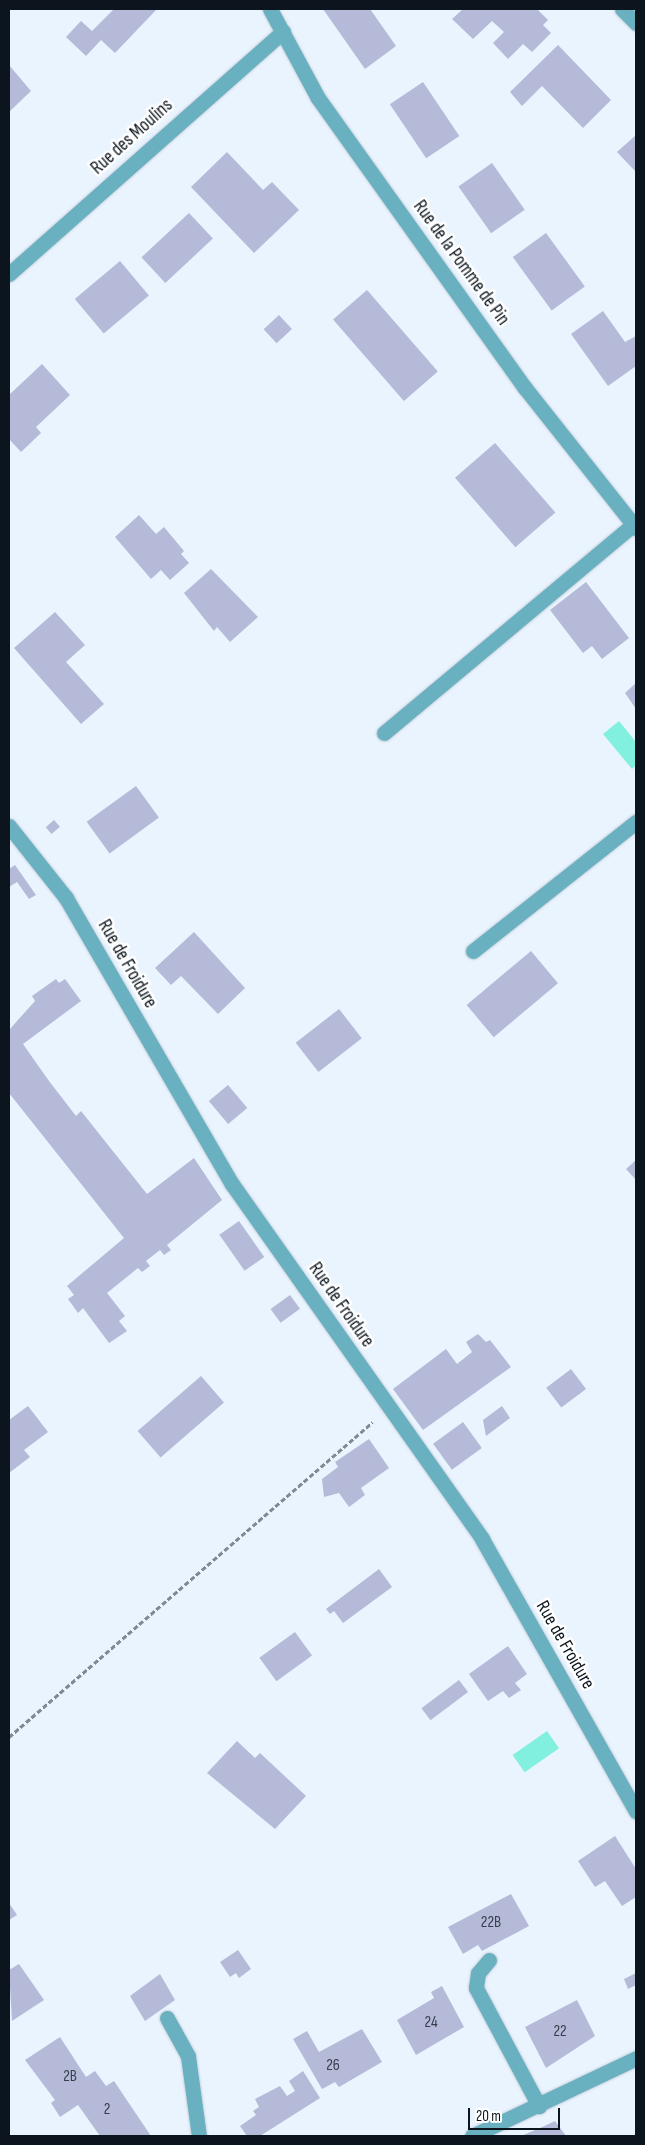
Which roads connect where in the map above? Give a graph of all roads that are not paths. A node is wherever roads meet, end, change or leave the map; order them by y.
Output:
1 (270, 9) edge
2 (622, 9) edge
3 (636, 23) edge
4 (282, 32) junction
5 (9, 274) edge
6 (635, 526) edge
7 (384, 732) dead end
8 (636, 822) edge
9 (9, 826) edge
10 (473, 951) dead end
11 (636, 1811) edge
12 (489, 1960) dead end
13 (167, 2018) dead end
14 (636, 2058) edge
15 (540, 2106) junction
16 (199, 2136) edge
17 (472, 2136) edge

1 - 4 street, Rue de la Pomme de Pin
2 - 3 street
4 - 5 street, Rue des Moulins
4 - 6 street, Rue de la Pomme de Pin
6 - 7 street
8 - 10 street
9 - 11 street, Rue de Froidure
12 - 15 street
13 - 16 street
14 - 15 street
15 - 17 street

